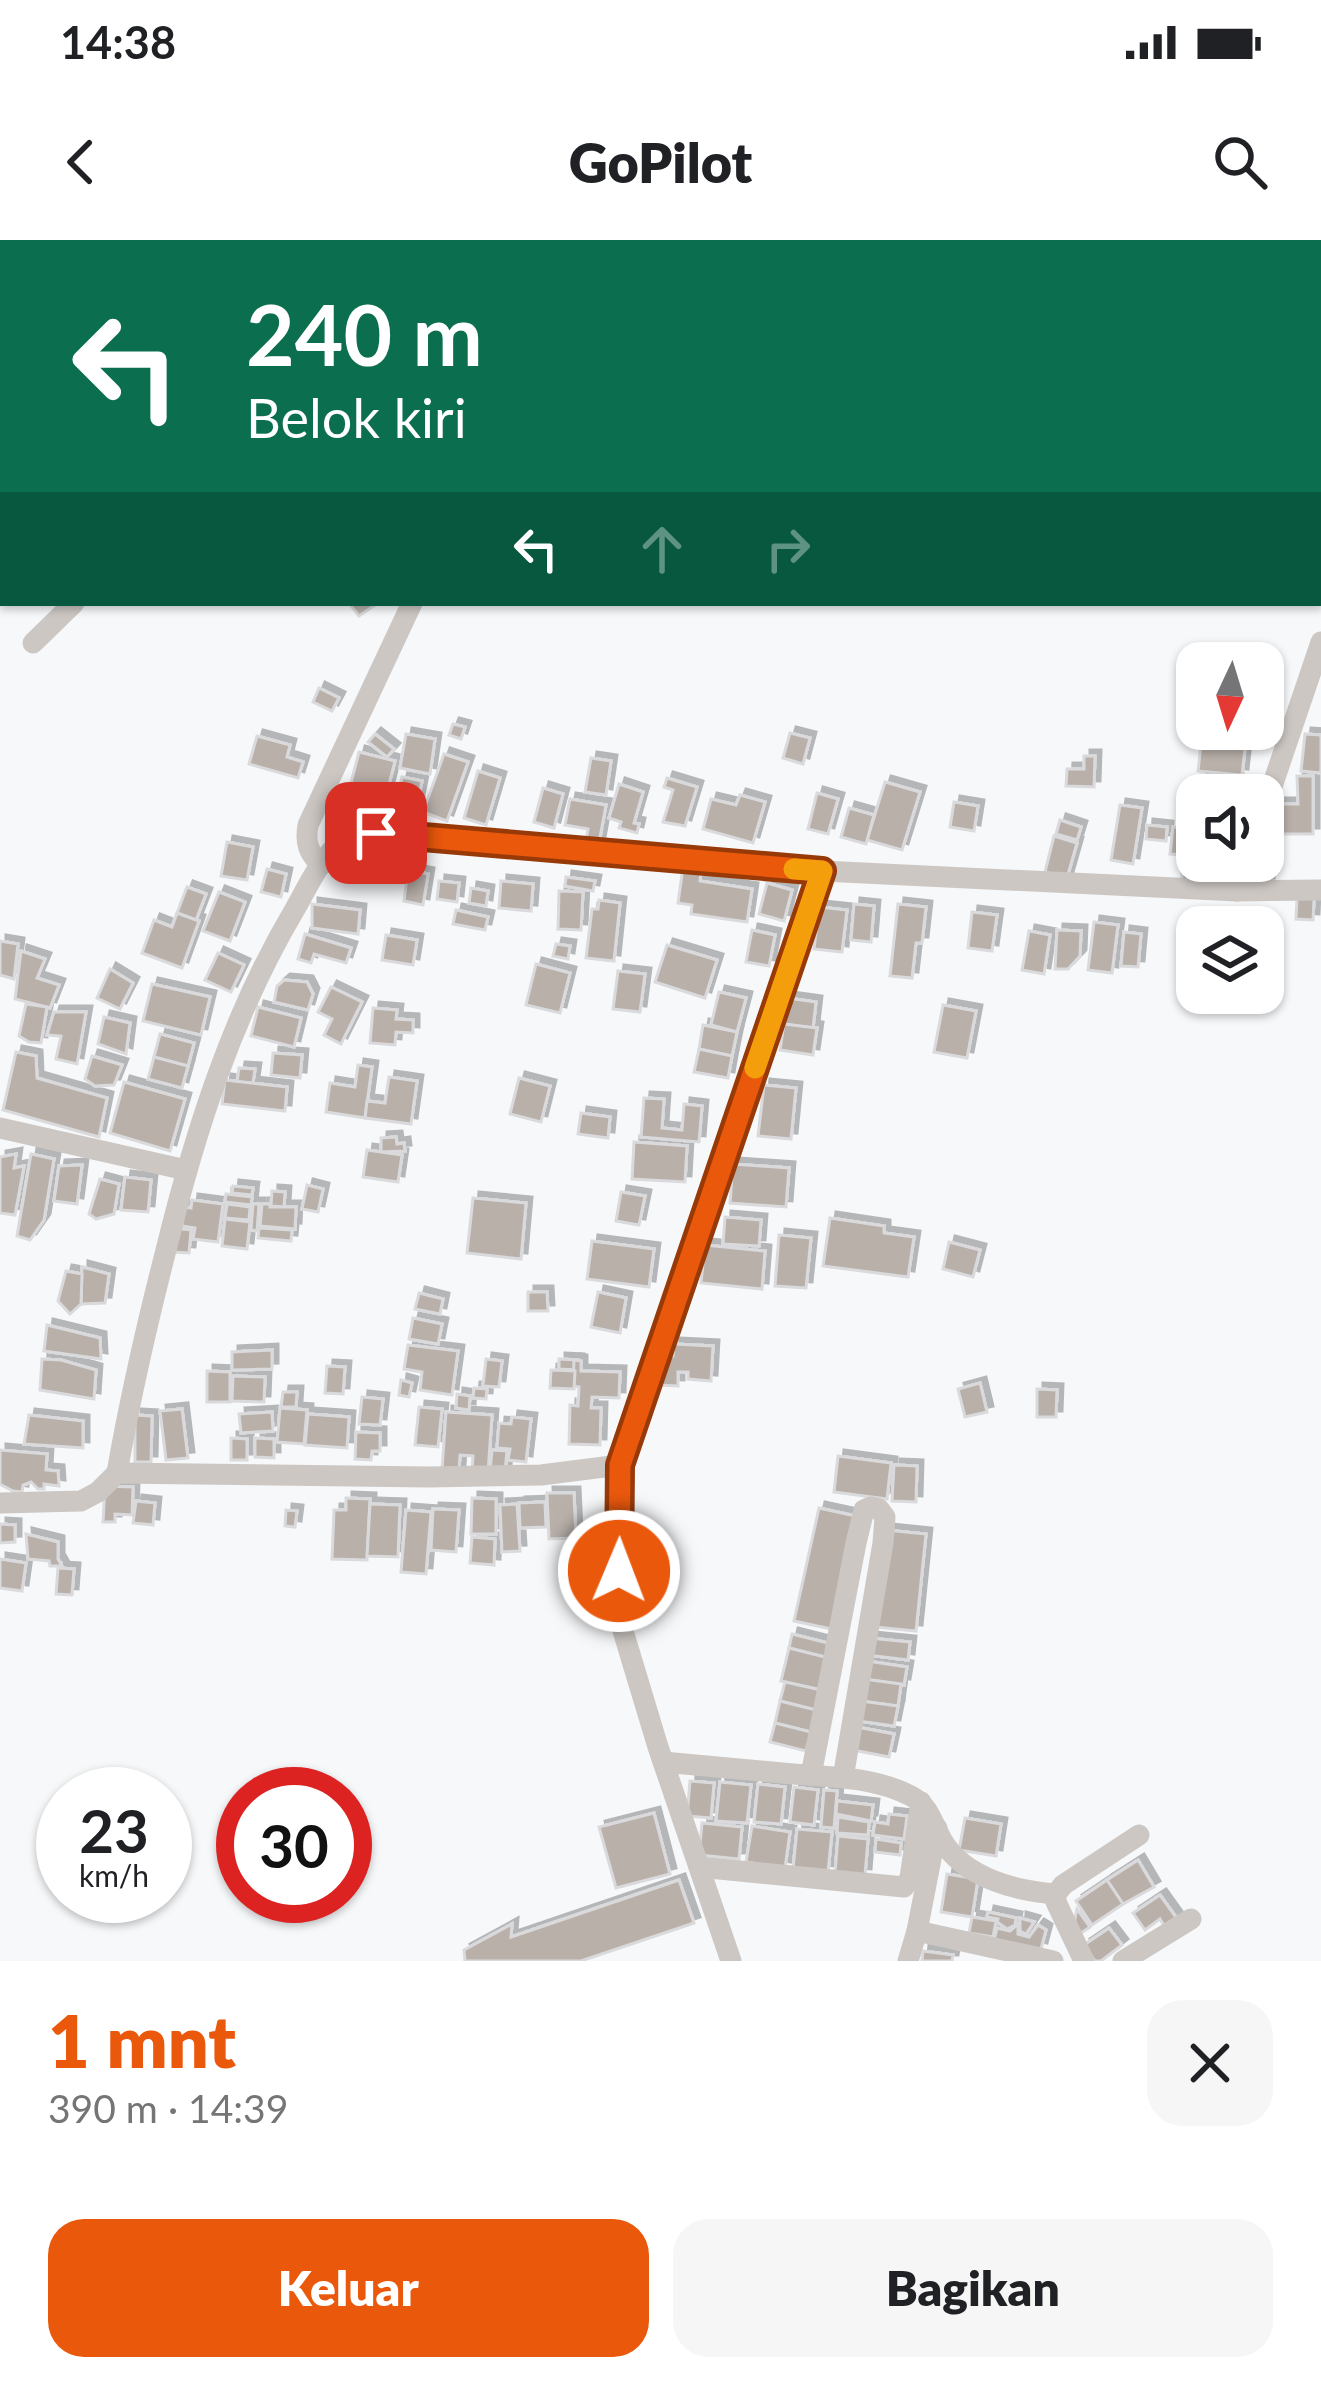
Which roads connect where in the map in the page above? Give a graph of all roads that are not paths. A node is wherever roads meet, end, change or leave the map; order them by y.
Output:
1 (71, 606) edge
2 (411, 606) edge
3 (1321, 642) edge
4 (33, 643) dead end
5 (1276, 774) edge
6 (321, 865) junction
7 (822, 871) junction
8 (1240, 882) edge
9 (1321, 890) edge
10 (1237, 891) junction
11 (0, 1128) edge
12 (186, 1170) junction
13 (620, 1465) junction
14 (117, 1473) junction
15 (0, 1503) edge
16 (663, 1762) junction
17 (811, 1775) junction
18 (843, 1778) junction
19 (921, 1802) junction
20 (937, 1828) junction
21 (1139, 1835) dead end
22 (699, 1867) junction
23 (1056, 1894) junction
24 (1191, 1919) dead end
25 (917, 1931) junction
26 (731, 1961) edge
27 (908, 1961) edge
28 (1053, 1961) edge
29 (1084, 1961) edge
30 (1124, 1961) edge

1 - 4 street
2 - 6 street
3 - 5 street
6 - 7 street
6 - 12 street
7 - 10 street
7 - 13 street
8 - 10 street
9 - 10 street
11 - 12 street
12 - 14 street
13 - 14 street
13 - 16 street
14 - 15 street
16 - 17 street
16 - 22 street
17 - 18 street
17 - 18 street
18 - 19 street
19 - 20 street
19 - 22 street
20 - 23 street
20 - 25 street
21 - 23 street
22 - 26 street
23 - 29 street
24 - 30 street
25 - 27 street
25 - 28 street

